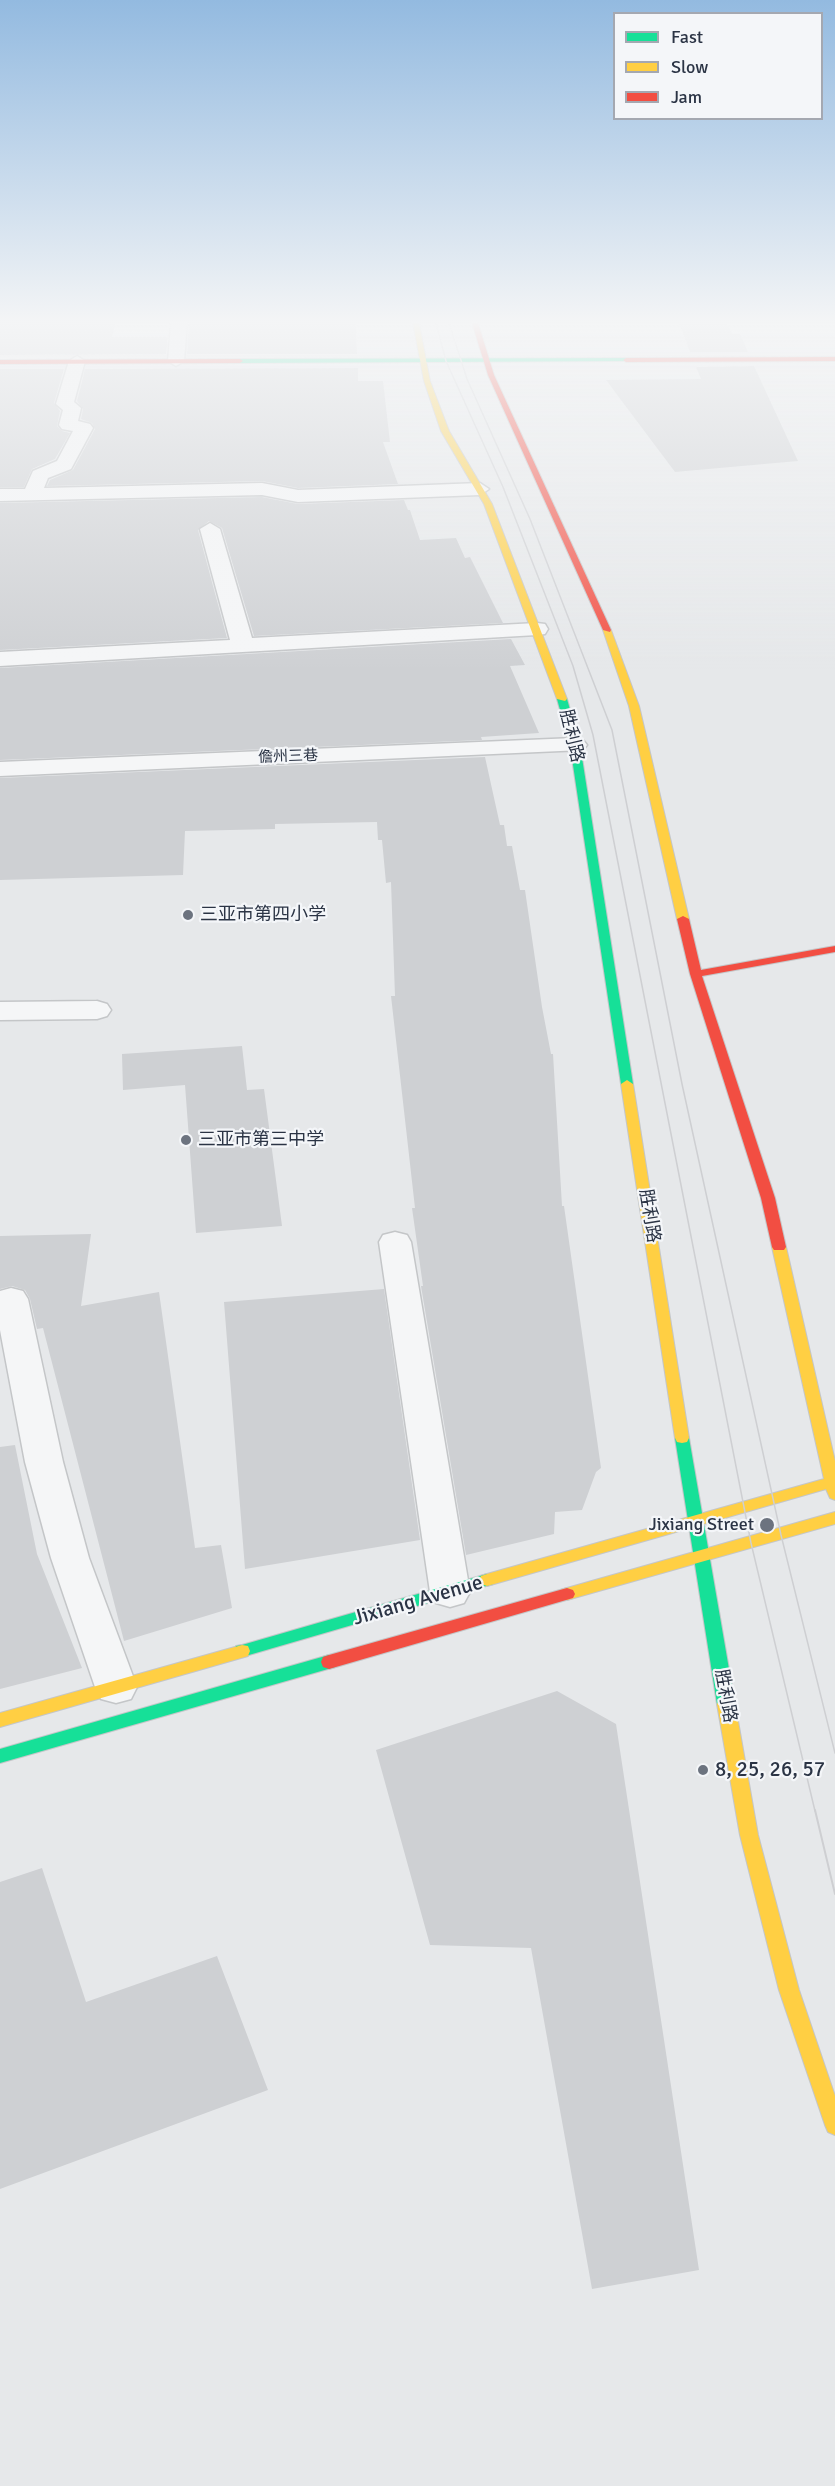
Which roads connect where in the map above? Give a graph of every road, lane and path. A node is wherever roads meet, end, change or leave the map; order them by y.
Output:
1 (78, 439) edge
2 (450, 439) edge
3 (519, 439) edge
4 (480, 489) junction
5 (0, 495) edge
6 (32, 495) junction
7 (210, 529) dead end
8 (537, 629) junction
9 (243, 645) junction
10 (0, 659) edge
11 (575, 745) junction
12 (0, 769) edge
13 (835, 949) edge
14 (696, 974) junction
15 (97, 1010) dead end
16 (0, 1011) edge
17 (395, 1242) dead end
18 (10, 1299) dead end
19 (834, 1486) edge
20 (835, 1518) edge
21 (695, 1521) junction
22 (701, 1557) junction
23 (450, 1592) junction
24 (116, 1687) junction
25 (0, 1720) edge
26 (0, 1756) edge
27 (835, 2126) edge

1 - 6 street
2 - 4 main road, 胜利路
3 - 14 main road
4 - 6 street
4 - 8 main road, 胜利路
5 - 6 street
7 - 9 street
8 - 9 street
8 - 11 main road, 胜利路
9 - 10 street
11 - 12 street, 儋州三巷
11 - 21 main road, 胜利路
13 - 14 main road
14 - 19 main road
15 - 16 street
17 - 23 street
18 - 24 street
19 - 21 main road, Jixiang Avenue
20 - 22 main road, Jixiang Avenue
21 - 22 main road, 胜利路
21 - 23 main road, Jixiang Avenue
22 - 26 main road, Jixiang Avenue
22 - 27 main road, 胜利路
23 - 24 main road, Jixiang Avenue
24 - 25 main road, Jixiang Avenue

